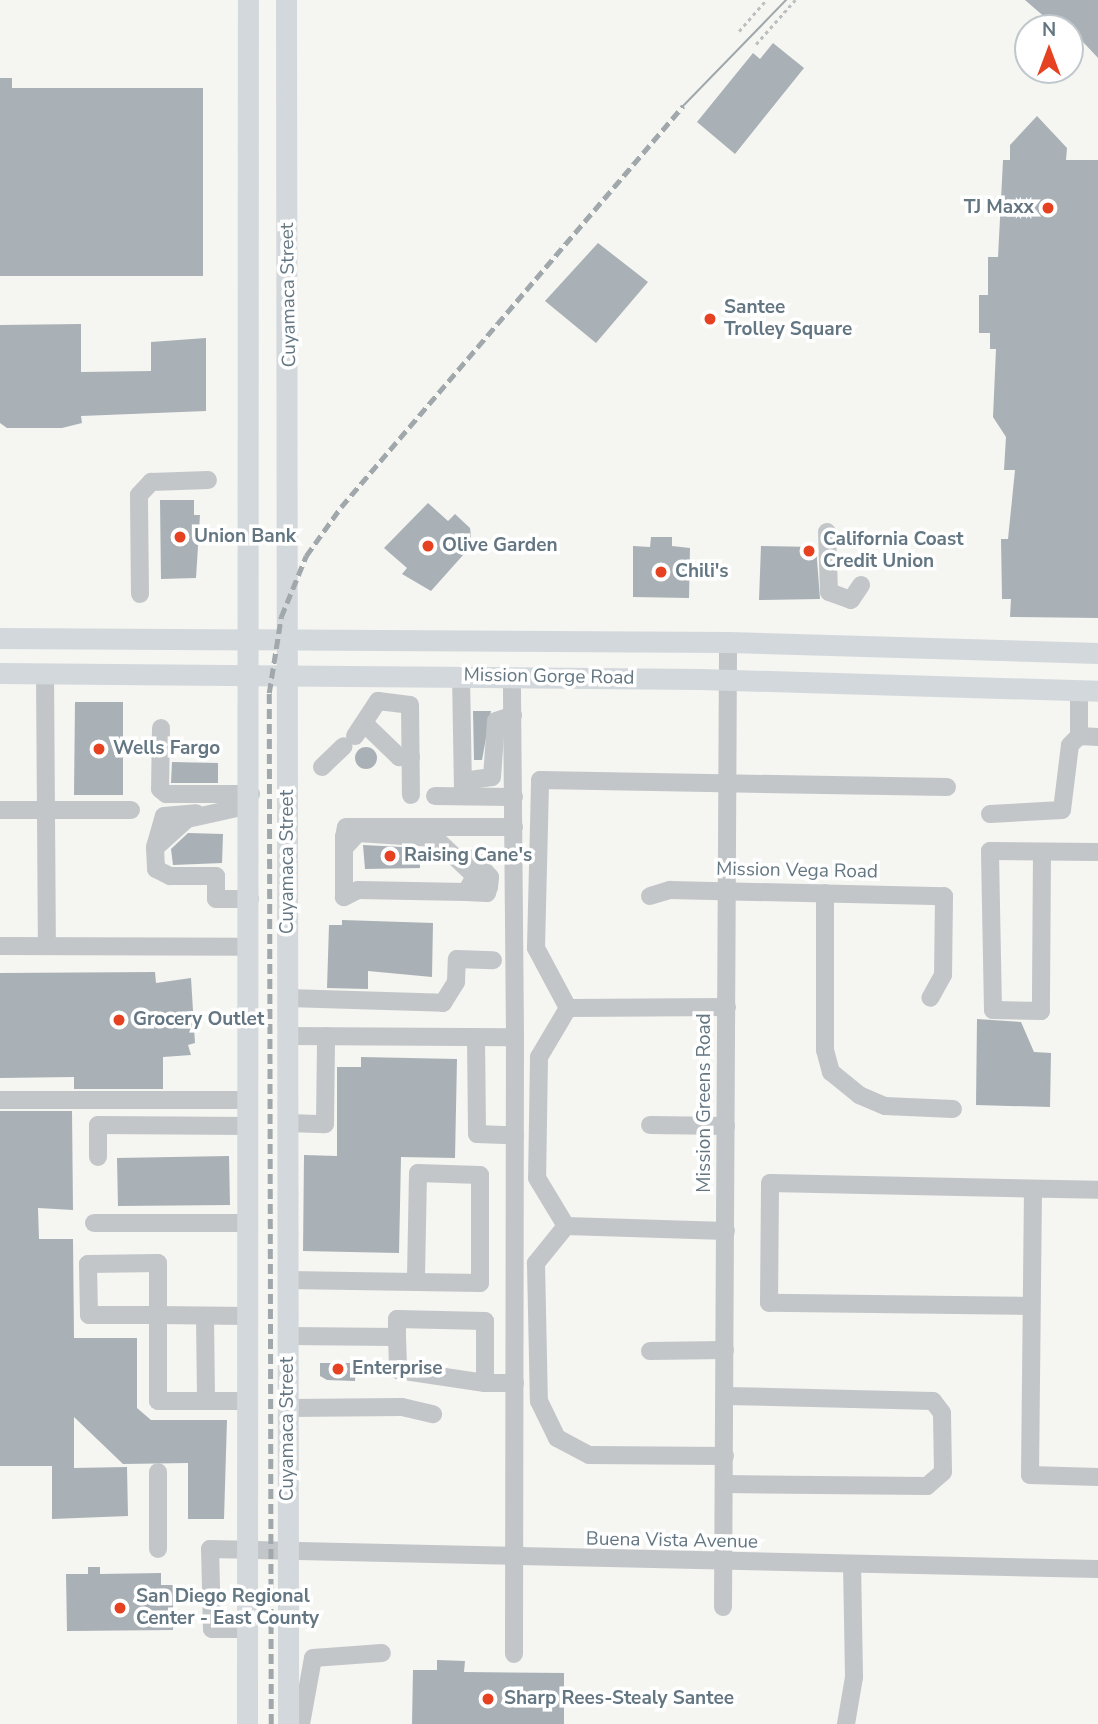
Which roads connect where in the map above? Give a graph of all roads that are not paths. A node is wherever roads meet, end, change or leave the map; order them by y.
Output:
1 (248, 0) edge
2 (286, 0) edge
3 (208, 480) dead end
4 (827, 532) dead end
5 (861, 585) dead end
6 (140, 594) dead end
7 (0, 638) edge
8 (252, 638) junction
9 (290, 638) junction
10 (728, 642) junction
11 (1098, 653) edge
12 (0, 673) edge
13 (45, 673) junction
14 (251, 674) junction
15 (289, 674) junction
16 (461, 676) junction
17 (512, 677) junction
18 (728, 680) junction
19 (1088, 690) edge
20 (513, 715) junction
21 (161, 727) dead end
22 (355, 736) junction
23 (1079, 736) junction
24 (1098, 737) edge
25 (411, 757) junction
26 (322, 767) dead end
27 (727, 782) junction
28 (947, 786) dead end
29 (463, 789) junction
30 (411, 795) dead end
31 (435, 796) dead end
32 (514, 797) junction
33 (237, 805) junction
34 (0, 810) edge
35 (46, 810) junction
36 (131, 810) dead end
37 (990, 814) dead end
38 (514, 827) junction
39 (344, 848) junction
40 (1042, 852) junction
41 (1098, 852) edge
42 (727, 890) junction
43 (825, 893) junction
44 (650, 896) dead end
45 (250, 899) junction
46 (0, 946) edge
47 (47, 946) junction
48 (249, 947) junction
49 (493, 960) dead end
50 (288, 998) junction
51 (930, 998) dead end
52 (727, 1007) junction
53 (568, 1008) junction
54 (288, 1036) junction
55 (326, 1036) junction
56 (476, 1037) junction
57 (514, 1037) junction
58 (0, 1100) edge
59 (248, 1100) junction
60 (953, 1109) dead end
61 (288, 1123) junction
62 (650, 1125) dead end
63 (248, 1126) junction
64 (726, 1126) junction
65 (515, 1135) junction
66 (98, 1157) dead end
67 (1033, 1189) junction
68 (1098, 1190) edge
69 (94, 1223) dead end
70 (247, 1223) junction
71 (566, 1226) junction
72 (726, 1231) junction
73 (288, 1280) junction
74 (416, 1282) junction
75 (1031, 1306) junction
76 (158, 1315) junction
77 (205, 1316) junction
78 (247, 1316) junction
79 (288, 1336) junction
80 (397, 1337) junction
81 (725, 1350) junction
82 (650, 1352) dead end
83 (485, 1383) junction
84 (515, 1383) junction
85 (725, 1396) junction
86 (206, 1401) junction
87 (246, 1401) junction
88 (288, 1408) junction
89 (433, 1414) dead end
90 (725, 1456) junction
91 (158, 1472) dead end
92 (1098, 1477) edge
93 (725, 1484) junction
94 (158, 1549) dead end
95 (246, 1553) junction
96 (289, 1554) junction
97 (514, 1559) junction
98 (725, 1564) junction
99 (852, 1565) junction
100 (1098, 1569) edge
101 (723, 1607) dead end
102 (246, 1629) junction
103 (382, 1653) dead end
104 (513, 1654) dead end
105 (247, 1724) edge
106 (288, 1724) edge
107 (301, 1724) edge
108 (846, 1724) edge

1 - 8 main road, Cuyamaca Street
2 - 9 main road, Cuyamaca Street
3 - 6 street
4 - 5 street
7 - 8 main road, Mission Gorge Road
8 - 9 main road, Mission Gorge Road
8 - 14 main road, Cuyamaca Street
9 - 10 main road, Mission Gorge Road
9 - 15 main road, Cuyamaca Street
10 - 11 main road, Mission Gorge Road
10 - 18 street, Mission Greens Road
12 - 13 main road, Mission Gorge Road
13 - 14 main road, Mission Gorge Road
13 - 35 street
14 - 15 main road, Mission Gorge Road
14 - 33 main road, Cuyamaca Street
15 - 16 main road, Mission Gorge Road
15 - 50 main road, Cuyamaca Street
16 - 17 main road, Mission Gorge Road
16 - 29 street
17 - 18 main road, Mission Gorge Road
17 - 20 street
18 - 19 main road, Mission Gorge Road
18 - 27 street, Mission Greens Road
19 - 23 street
20 - 29 street
20 - 32 street
21 - 33 street
22 - 25 street
22 - 25 street
22 - 26 street
23 - 24 street
23 - 37 street
25 - 30 street
27 - 28 street
27 - 42 street, Mission Greens Road
27 - 53 street
29 - 31 street
29 - 32 street
32 - 38 street
33 - 45 main road, Cuyamaca Street
33 - 45 street
34 - 35 street
35 - 36 street
35 - 47 street
38 - 39 street
38 - 57 street
39 - 39 street
40 - 40 street
40 - 41 street
42 - 43 street, Mission Vega Road
42 - 44 street, Mission Vega Road
42 - 52 street, Mission Greens Road
43 - 51 street, Mission Vega Road
43 - 60 street
45 - 48 main road, Cuyamaca Street
46 - 47 street
47 - 48 street
48 - 59 main road, Cuyamaca Street
49 - 50 street
50 - 54 main road, Cuyamaca Street
52 - 53 street
52 - 64 street, Mission Greens Road
53 - 71 street
54 - 55 street
54 - 61 main road, Cuyamaca Street
55 - 56 street
55 - 61 street
56 - 57 street
56 - 65 street
57 - 65 street
58 - 59 street
59 - 63 main road, Cuyamaca Street
61 - 73 main road, Cuyamaca Street
62 - 64 street
63 - 66 street
63 - 70 main road, Cuyamaca Street
64 - 72 street, Mission Greens Road
65 - 84 street
67 - 68 street
67 - 75 street
67 - 75 street
69 - 70 street
70 - 78 main road, Cuyamaca Street
71 - 72 street
71 - 90 street
72 - 81 street, Mission Greens Road
73 - 74 street
73 - 79 main road, Cuyamaca Street
74 - 74 street
75 - 92 street
76 - 76 street
76 - 77 street
76 - 86 street
77 - 78 street
77 - 86 street
78 - 87 main road, Cuyamaca Street
79 - 80 street
79 - 88 main road, Cuyamaca Street
80 - 83 street
80 - 83 street
81 - 82 street
81 - 85 street, Mission Greens Road
83 - 84 street
84 - 97 street
85 - 90 street, Mission Greens Road
85 - 93 street
86 - 87 street
87 - 95 main road, Cuyamaca Street
88 - 89 street
88 - 96 main road, Cuyamaca Street
90 - 93 street, Mission Greens Road
91 - 94 street
93 - 98 street, Mission Greens Road
95 - 96 street, Buena Vista Avenue
95 - 102 main road, Cuyamaca Street
95 - 102 street, Buena Vista Avenue
96 - 97 street, Buena Vista Avenue
96 - 106 main road, Cuyamaca Street
97 - 98 street, Buena Vista Avenue
97 - 104 street
98 - 99 street, Buena Vista Avenue
98 - 101 street, Mission Greens Road
99 - 100 street, Buena Vista Avenue
99 - 108 street
102 - 105 main road, Cuyamaca Street
103 - 107 street

